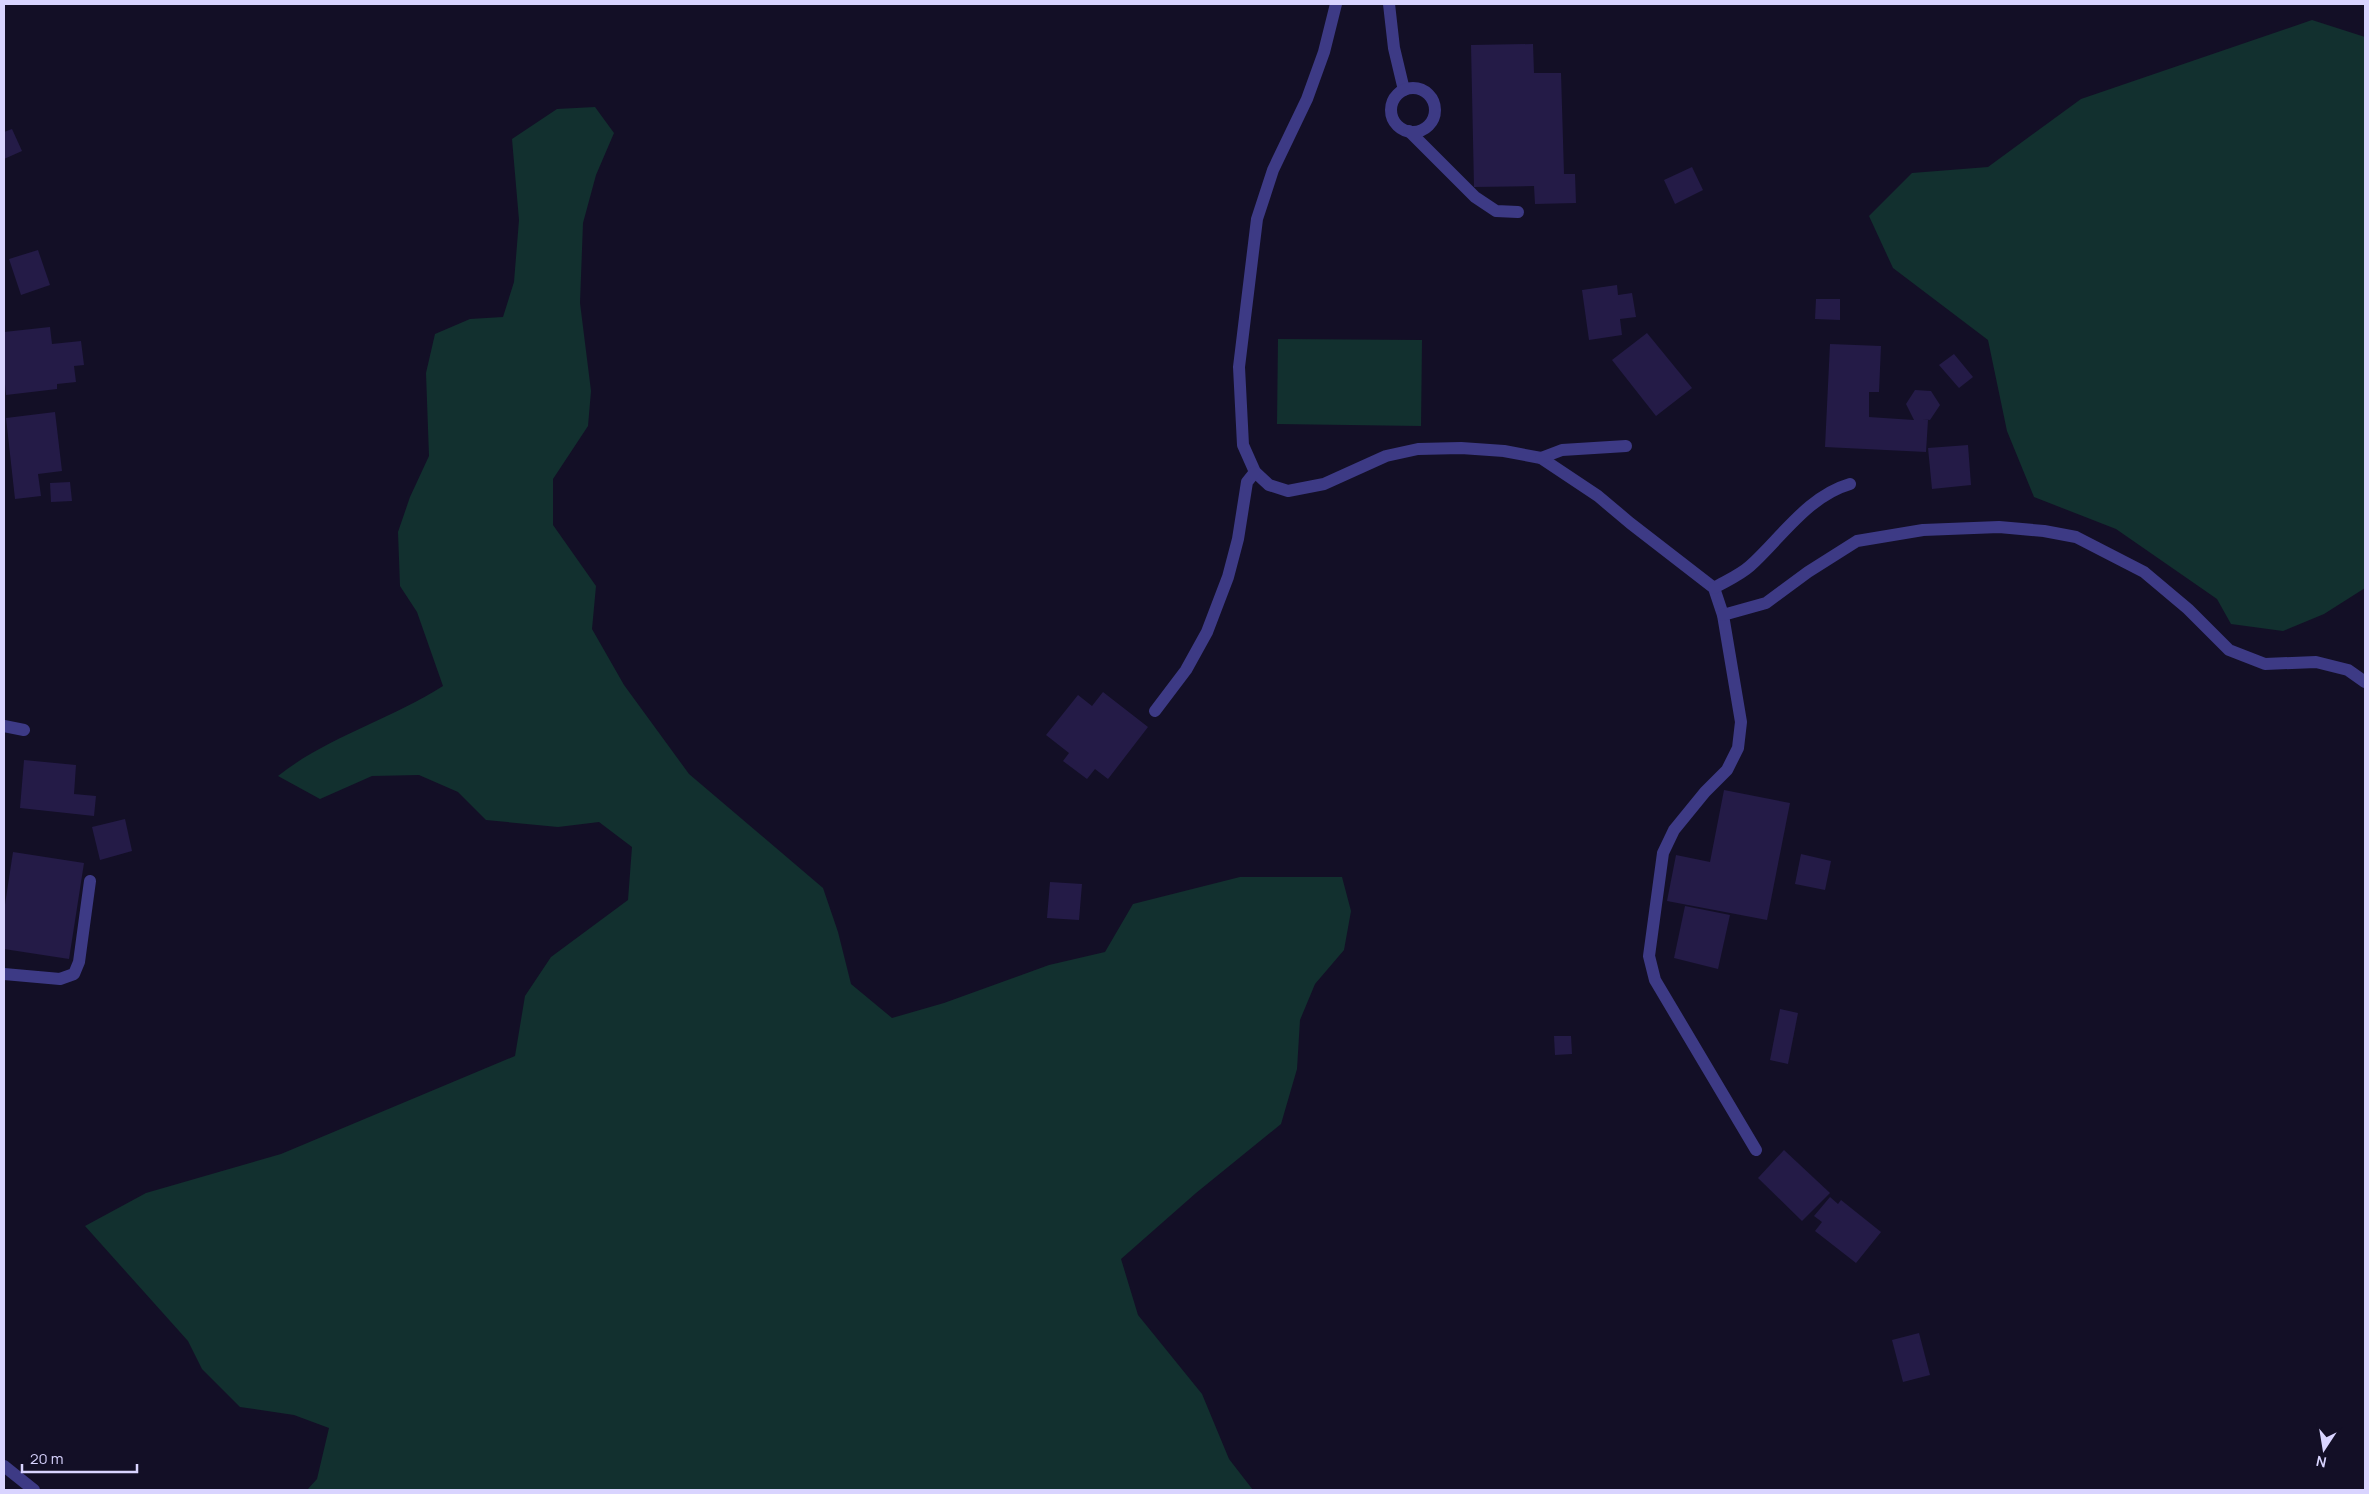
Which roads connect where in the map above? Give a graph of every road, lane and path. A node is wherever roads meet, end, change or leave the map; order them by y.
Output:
1 (1336, 4) edge
2 (1389, 4) edge
3 (1404, 90) junction
4 (1409, 131) junction
5 (1518, 212) dead end
6 (1626, 446) dead end
7 (1541, 458) junction
8 (1254, 472) junction
9 (1850, 484) dead end
10 (1714, 588) junction
11 (1723, 615) junction
12 (2365, 682) edge
13 (1155, 710) dead end
14 (4, 726) edge
15 (24, 730) dead end
16 (90, 881) dead end
17 (4, 974) edge
18 (1756, 1150) dead end
19 (4, 1466) edge
20 (34, 1490) edge

1 - 8 street
2 - 3 street
3 - 4 street
3 - 4 street
4 - 5 street
6 - 7 street
7 - 8 street
7 - 10 street
8 - 13 street
9 - 10 street
10 - 11 street
11 - 12 street
11 - 18 street
14 - 15 street
16 - 17 street
19 - 20 street

